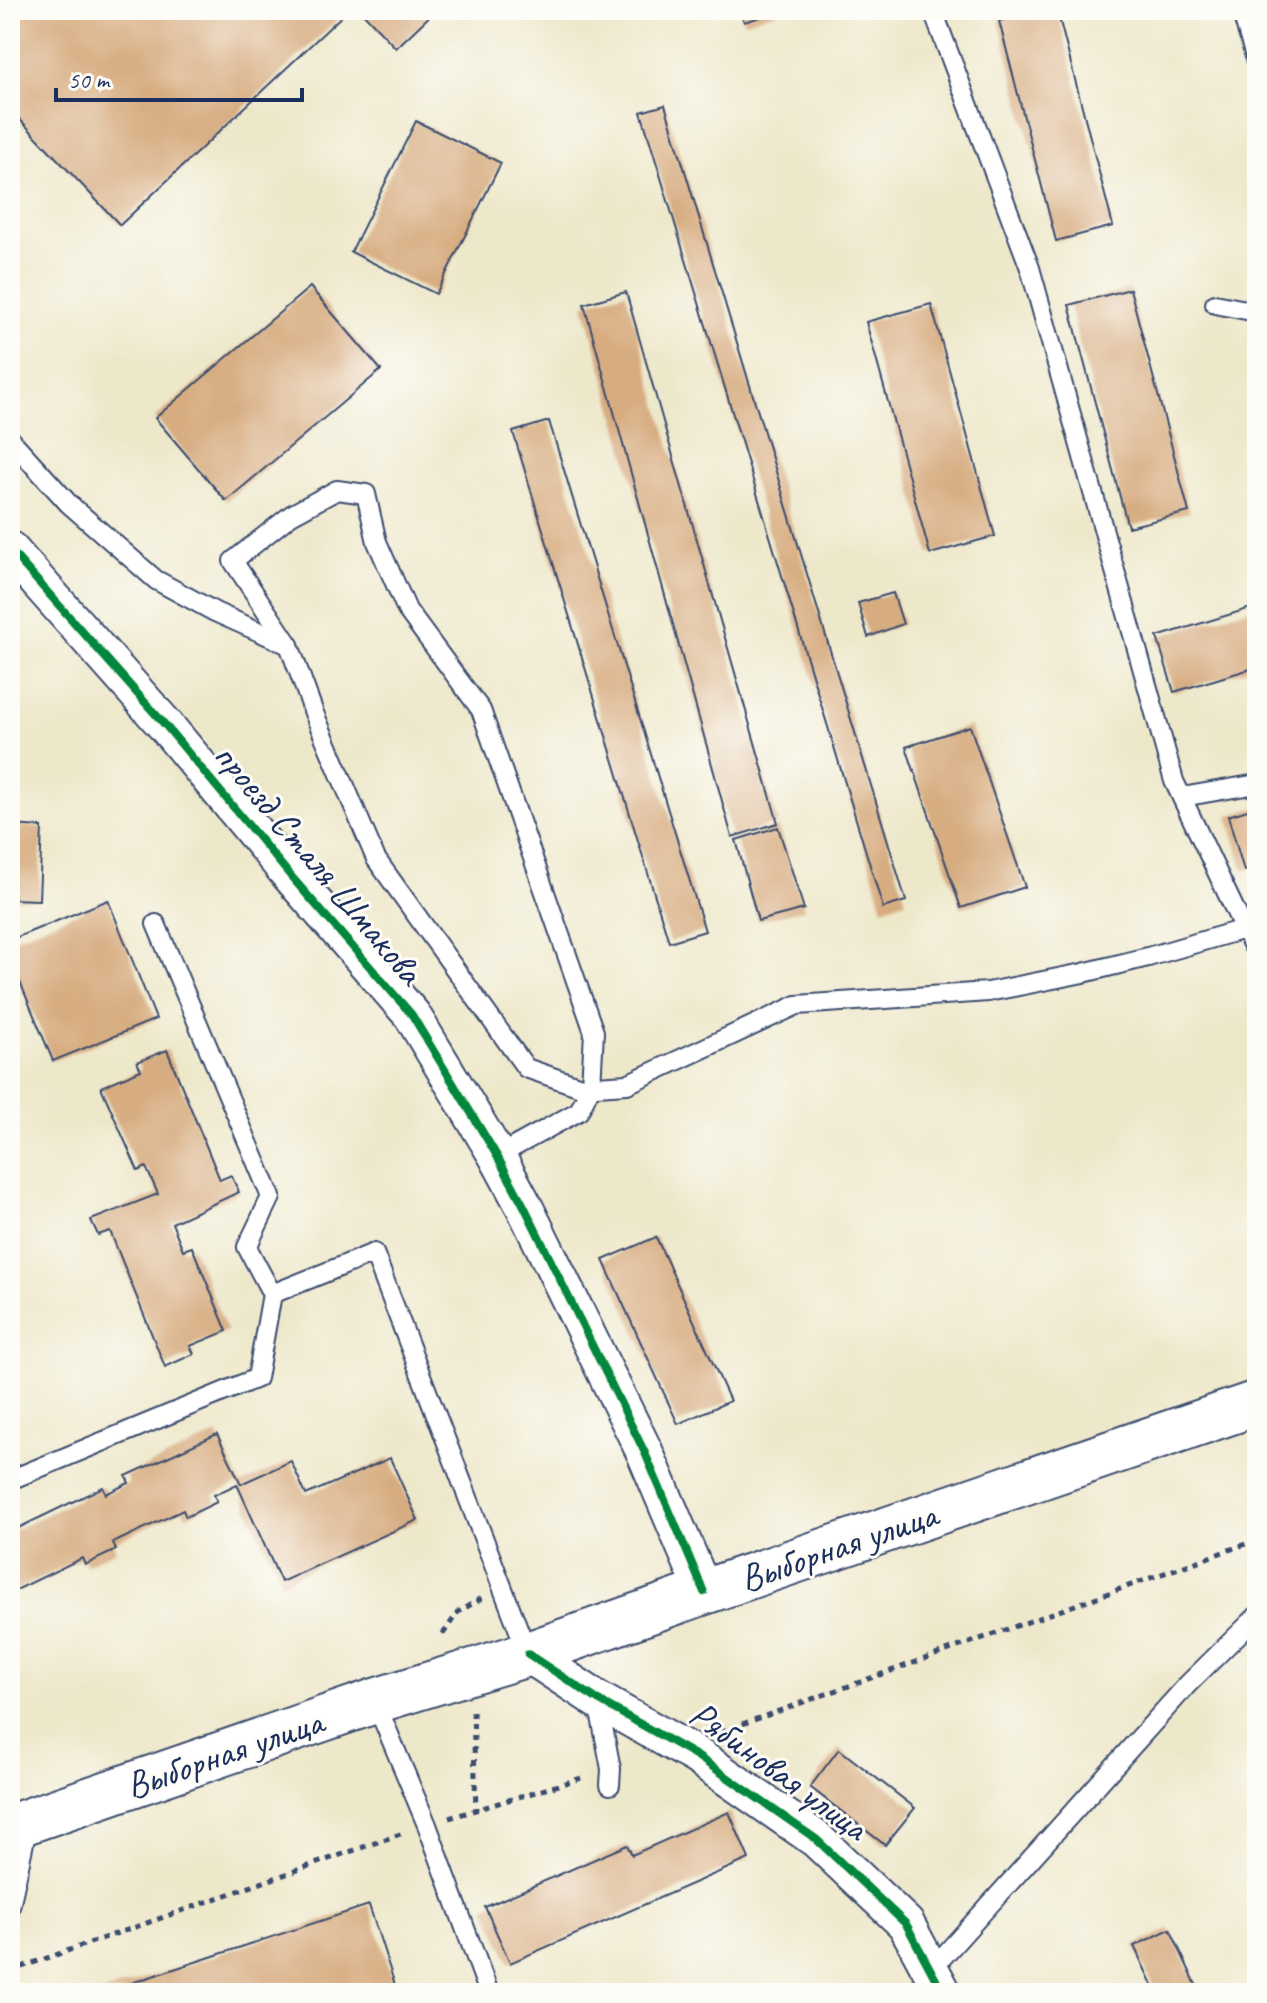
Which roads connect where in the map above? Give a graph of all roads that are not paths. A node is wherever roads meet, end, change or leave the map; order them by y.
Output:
1 (931, 10) edge
2 (1241, 10) edge
3 (1257, 63) edge
4 (1215, 304) dead end
5 (1257, 310) edge
6 (10, 439) edge
7 (10, 550) edge
8 (289, 645) junction
9 (1257, 784) edge
10 (1182, 797) junction
11 (156, 924) dead end
12 (1244, 929) junction
13 (1257, 953) edge
14 (591, 1086) junction
15 (497, 1156) junction
16 (272, 1294) junction
17 (1257, 1403) edge
18 (10, 1480) edge
19 (704, 1592) junction
20 (1257, 1616) edge
21 (528, 1654) junction
22 (598, 1700) junction
23 (375, 1701) junction
24 (610, 1785) dead end
25 (20, 1824) edge
26 (10, 1907) edge
27 (937, 1981) edge
28 (489, 1993) edge

1 - 10 lane
2 - 3 lane
4 - 5 lane
6 - 8 lane
7 - 15 street, проезд Сталя Шмакова
8 - 14 lane
8 - 14 lane
9 - 10 lane
10 - 12 lane
11 - 16 lane
12 - 13 lane
12 - 14 lane
14 - 15 lane
15 - 19 street, проезд Сталя Шмакова
16 - 18 lane
16 - 21 lane
17 - 19 main road, Выборная улица
19 - 21 main road, Выборная улица
20 - 27 lane
21 - 22 street, Рябиновая улица
21 - 23 main road, Выборная улица
22 - 24 lane
22 - 27 street, Рябиновая улица
23 - 25 main road, Выборная улица
23 - 28 lane
25 - 26 lane

